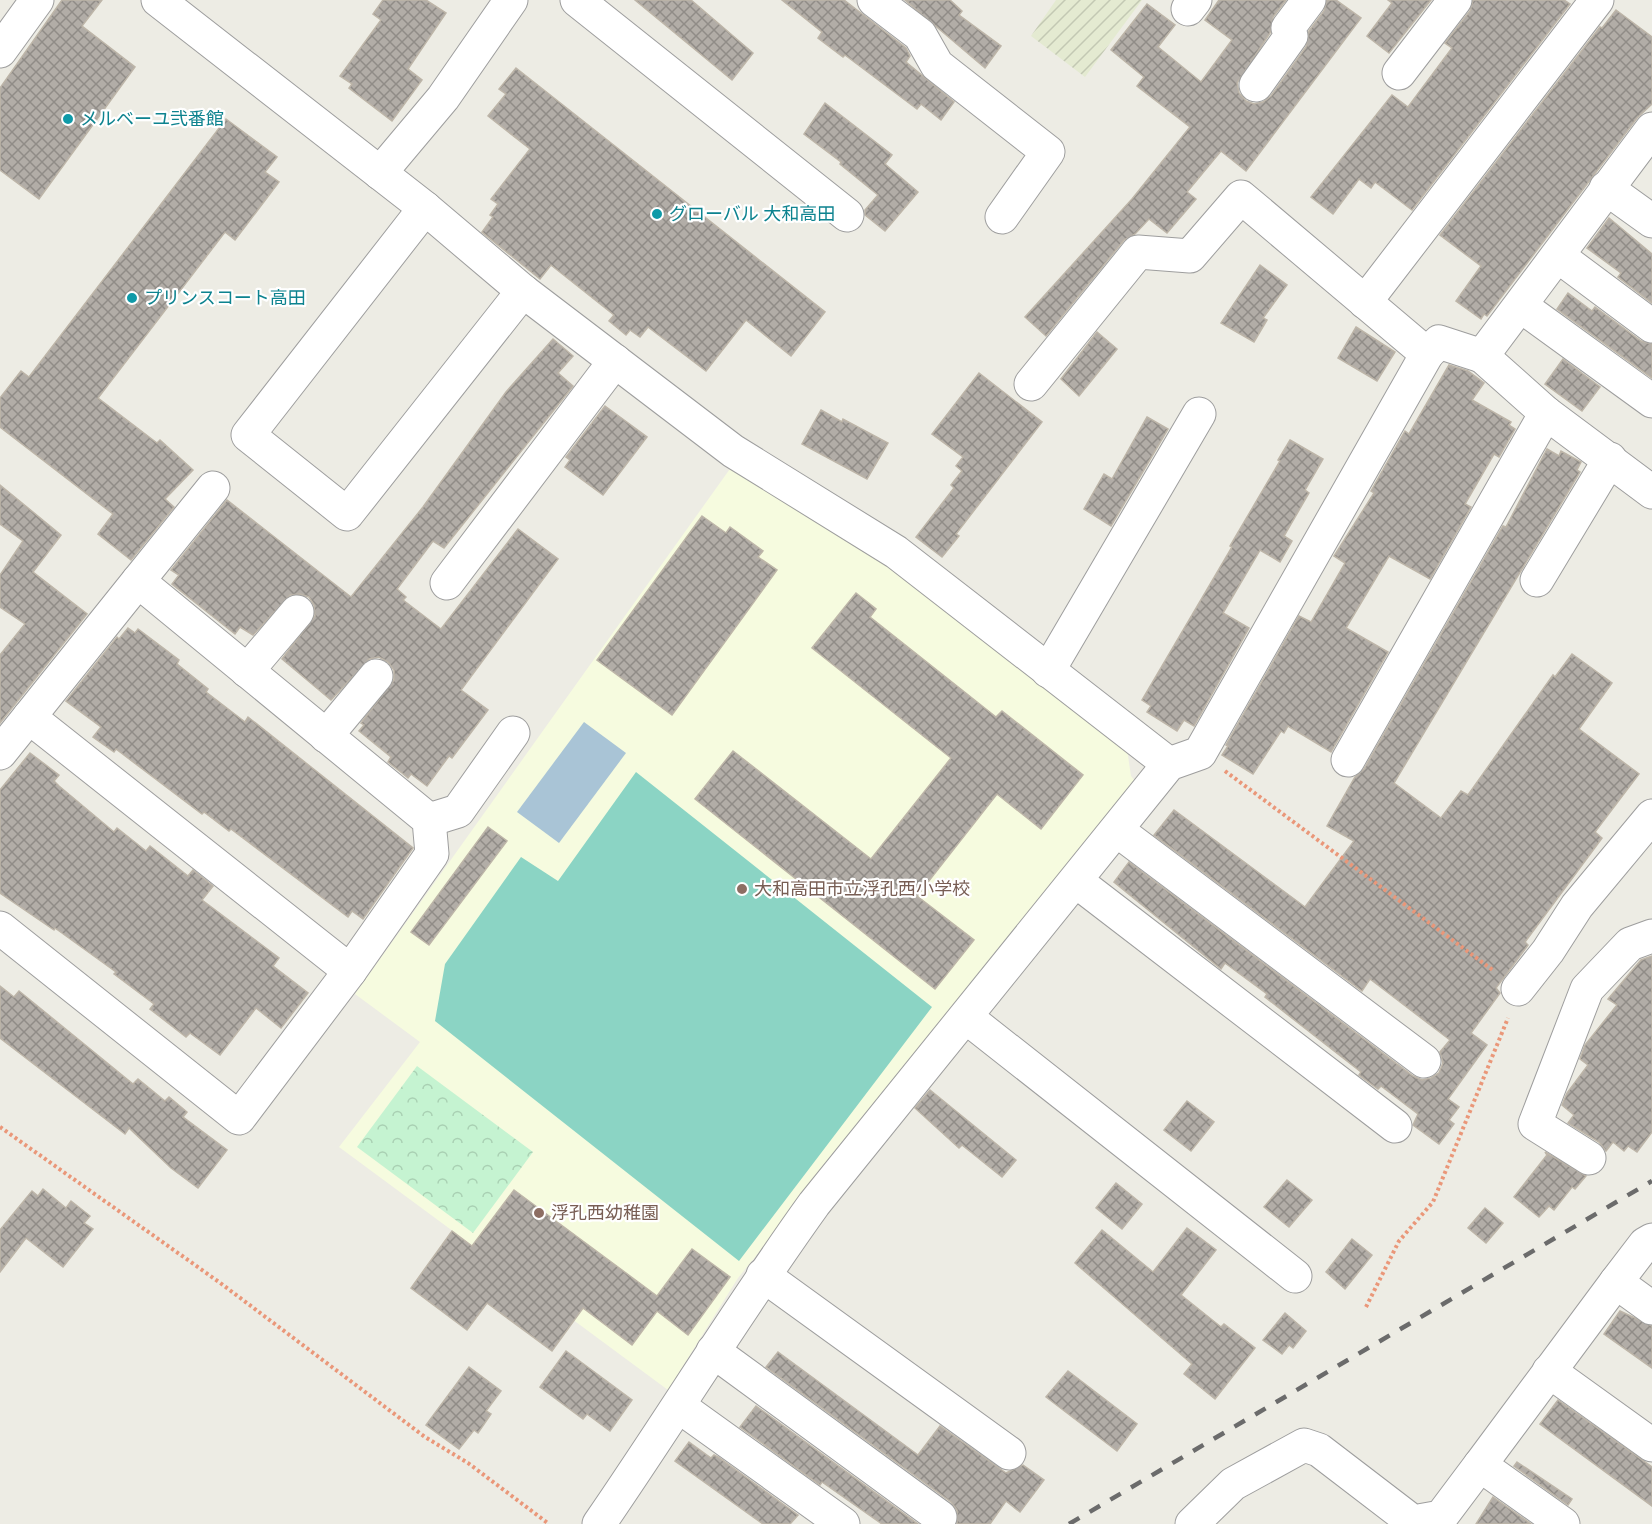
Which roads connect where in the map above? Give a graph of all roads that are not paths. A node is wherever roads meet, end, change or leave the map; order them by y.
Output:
1 (37, 0) edge
2 (158, 0) edge
3 (511, 0) edge
4 (577, 0) edge
5 (874, 0) edge
6 (1309, 0) edge
7 (1455, 0) edge
8 (1597, 0) edge
9 (0, 51) edge
10 (1399, 73) dead end
11 (1257, 84) dead end
12 (1652, 129) edge
13 (380, 173) junction
14 (1606, 188) junction
15 (425, 208) junction
16 (848, 215) dead end
17 (1002, 217) dead end
18 (1652, 221) edge
19 (1558, 256) junction
20 (523, 291) junction
21 (1365, 302) junction
22 (1521, 306) junction
23 (1652, 326) edge
24 (1427, 354) junction
25 (1482, 356) junction
26 (615, 361) junction
27 (1031, 384) dead end
28 (1652, 401) edge
29 (1546, 413) junction
30 (1199, 414) dead end
31 (1610, 459) junction
32 (213, 488) dead end
33 (1652, 492) edge
34 (1538, 580) dead end
35 (138, 582) junction
36 (447, 583) dead end
37 (297, 612) dead end
38 (247, 671) junction
39 (1048, 671) junction
40 (376, 676) dead end
41 (29, 717) junction
42 (513, 733) dead end
43 (326, 736) junction
44 (0, 753) edge
45 (1347, 760) dead end
46 (1169, 764) junction
47 (1652, 816) edge
48 (429, 820) junction
49 (1118, 831) junction
50 (1076, 881) junction
51 (0, 928) edge
52 (1652, 936) edge
53 (350, 971) junction
54 (1518, 989) road end
55 (966, 1017) junction
56 (1424, 1061) dead end
57 (1395, 1126) dead end
58 (1589, 1158) dead end
59 (1652, 1239) edge
60 (763, 1275) junction
61 (1295, 1276) dead end
62 (1616, 1282) junction
63 (1652, 1308) edge
64 (713, 1351) junction
65 (1549, 1371) junction
66 (680, 1407) junction
67 (1652, 1445) edge
68 (1009, 1453) dead end
69 (1480, 1465) junction
70 (940, 1517) dead end
71 (599, 1524) edge
72 (843, 1524) edge
73 (1191, 1524) edge
74 (1563, 1524) edge

1 - 9 street
2 - 13 street
3 - 13 street
4 - 16 street
5 - 17 street
6 - 11 street
7 - 10 street
8 - 21 street
12 - 14 street
13 - 15 street
14 - 18 street
14 - 19 street
15 - 20 street
15 - 20 street
19 - 22 street
19 - 23 street
20 - 26 street
21 - 24 street
21 - 27 street
22 - 25 street
22 - 28 street
24 - 25 street
24 - 46 street
25 - 29 street
26 - 36 street
26 - 39 street
29 - 31 street
29 - 45 street
30 - 39 street
31 - 33 street
31 - 34 street
32 - 35 street
35 - 38 street
35 - 41 street
37 - 38 street
38 - 43 street
39 - 46 street
40 - 43 street
41 - 44 street
41 - 53 street
42 - 48 street
43 - 48 street
46 - 49 street
47 - 54 street
48 - 53 street
49 - 50 street
49 - 56 street
50 - 55 street
50 - 57 street
51 - 53 street
52 - 58 street
55 - 60 street
55 - 61 street
59 - 62 street
60 - 64 street
60 - 68 street
62 - 63 street
62 - 65 street
64 - 66 street
64 - 70 street
65 - 67 street
65 - 69 street
66 - 71 street
66 - 72 street
69 - 73 street
69 - 74 street

